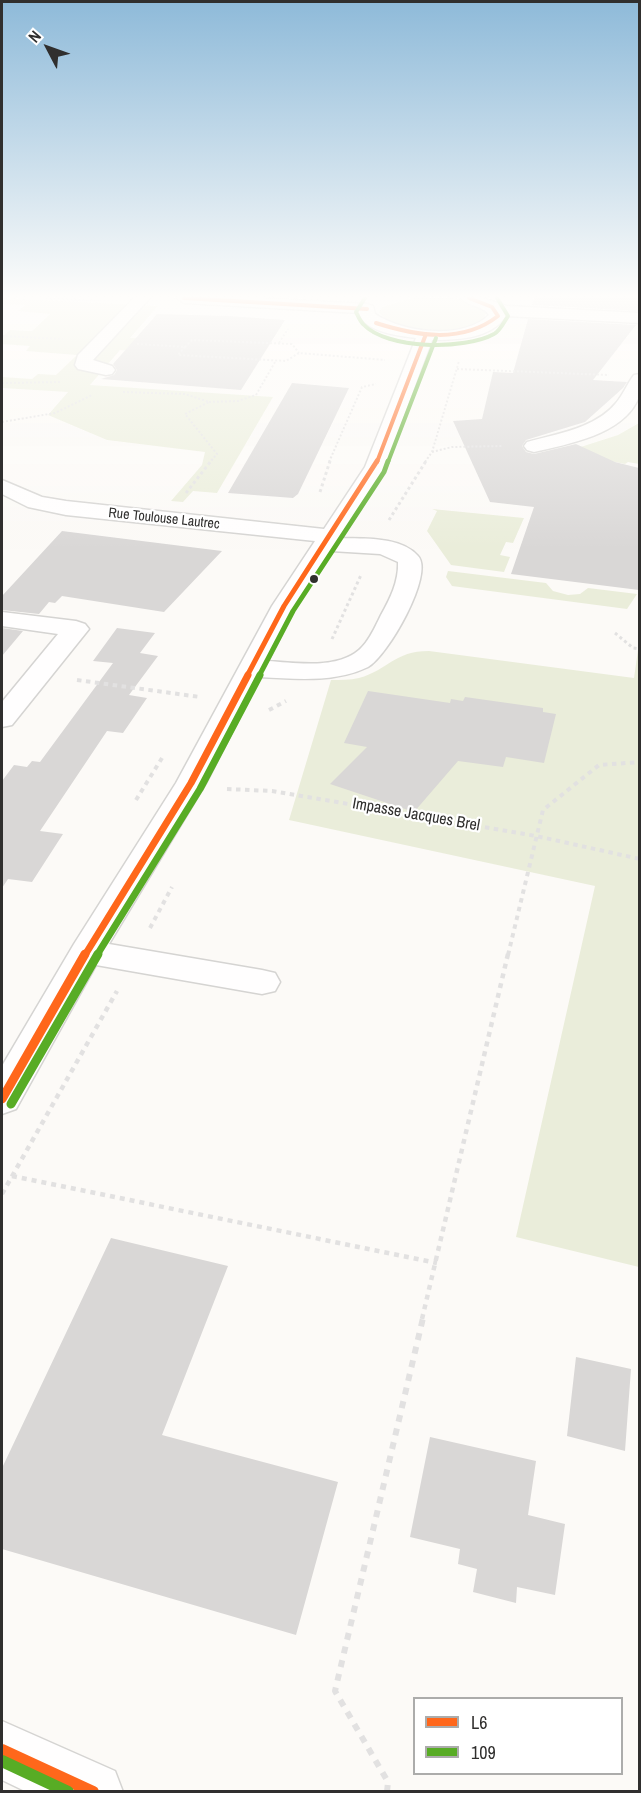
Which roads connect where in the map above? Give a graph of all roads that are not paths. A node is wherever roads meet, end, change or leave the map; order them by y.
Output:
1 (408, 382) edge
2 (638, 382) edge
3 (631, 411) edge
4 (534, 446) road end
5 (2, 486) edge
6 (327, 540) junction
7 (2, 619) edge
8 (250, 668) junction
9 (2, 719) edge
10 (86, 952) junction
11 (262, 982) dead end
12 (2, 1098) edge
13 (2, 1750) edge
14 (93, 1791) edge

1 - 6 street
2 - 3 street
3 - 4 street
5 - 6 street, Rue Toulouse Lautrec
6 - 8 street
6 - 8 street, Rue Toulouse Lautrec
7 - 9 street
8 - 10 street
10 - 11 street
10 - 12 street
13 - 14 street

